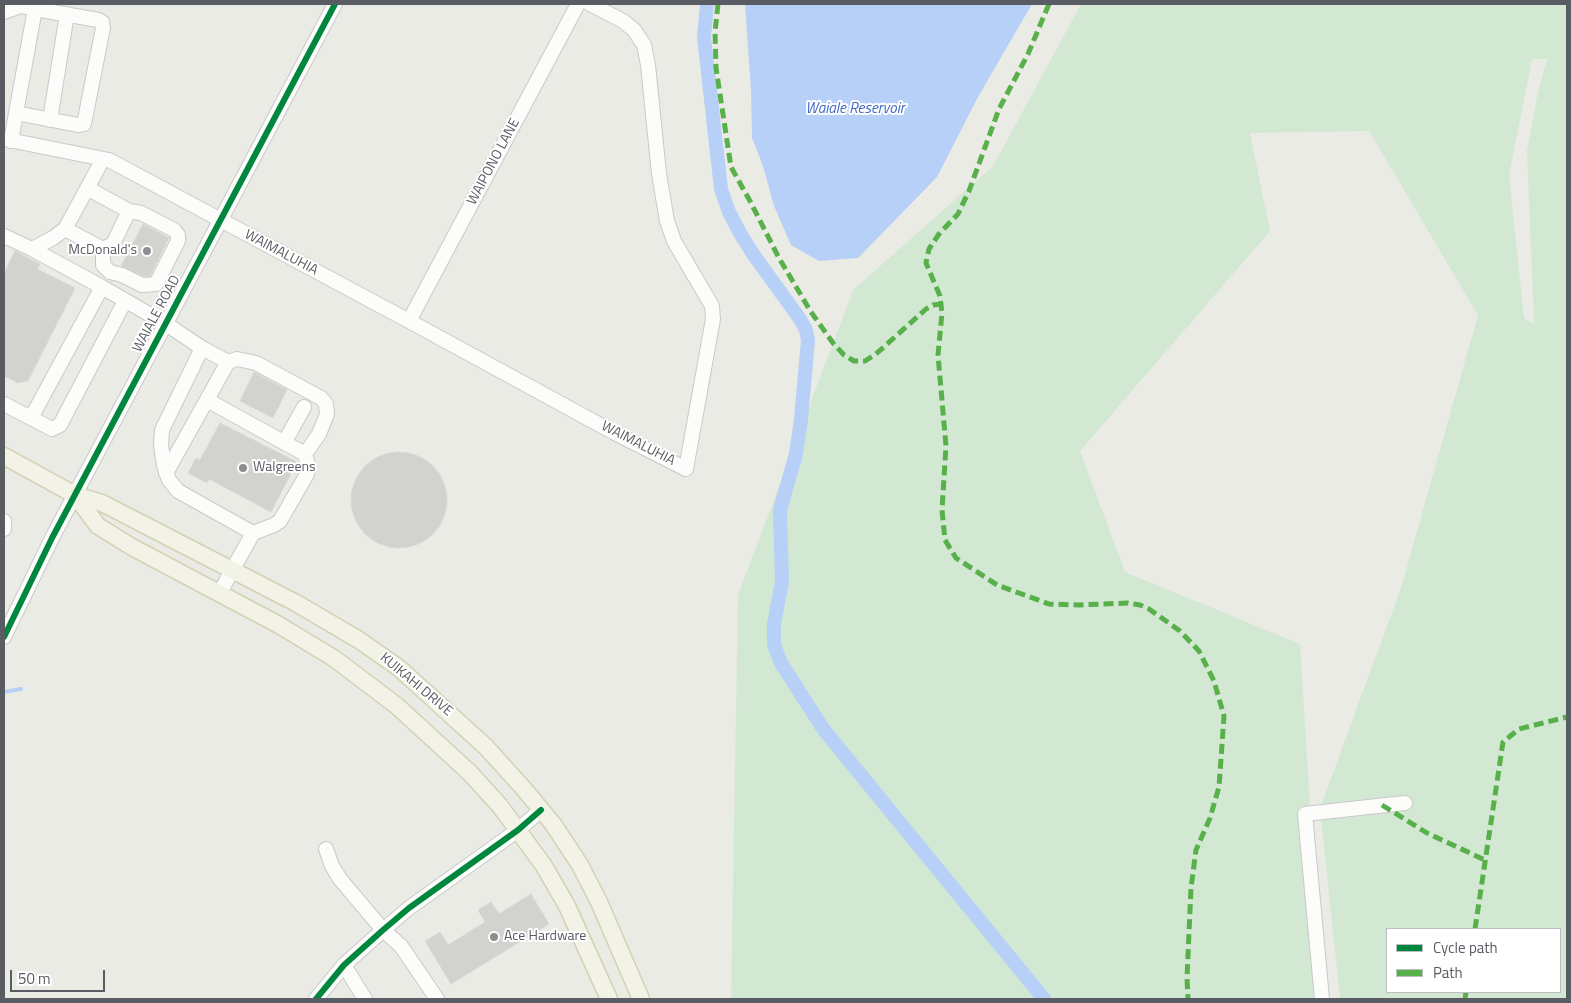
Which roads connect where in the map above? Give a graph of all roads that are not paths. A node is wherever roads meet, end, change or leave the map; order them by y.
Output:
1 (333, 4) edge
2 (578, 4) edge
3 (590, 4) edge
4 (35, 9) junction
5 (4, 12) edge
6 (68, 14) junction
7 (16, 114) junction
8 (50, 120) junction
9 (7, 140) edge
10 (103, 159) junction
11 (87, 188) junction
12 (129, 211) junction
13 (221, 221) junction
14 (65, 229) junction
15 (4, 236) edge
16 (32, 249) junction
17 (103, 249) junction
18 (102, 287) junction
19 (125, 301) junction
20 (409, 321) junction
21 (166, 324) junction
22 (202, 348) junction
23 (228, 362) junction
24 (207, 400) junction
25 (4, 404) edge
26 (304, 407) dead end
27 (31, 418) junction
28 (284, 443) junction
29 (305, 454) junction
30 (4, 456) edge
31 (166, 473) junction
32 (75, 495) junction
33 (4, 521) edge
34 (4, 529) edge
35 (253, 533) junction
36 (232, 570) junction
37 (220, 594) junction
38 (4, 637) edge
39 (1405, 803) dead end
40 (541, 810) junction
41 (518, 830) junction
42 (326, 849) dead end
43 (383, 930) junction
44 (344, 965) junction
45 (435, 998) edge
46 (316, 999) edge
47 (365, 999) edge
48 (609, 999) edge
49 (640, 999) edge
50 (1322, 999) edge

1 - 13 street, WAIALE ROAD
2 - 20 street, WAIPONO LANE
3 - 20 street, WAIMALUHIA
4 - 5 street
4 - 6 street
4 - 7 street
6 - 8 street
6 - 8 street
7 - 8 street
7 - 9 street
9 - 10 street, WAIMALUHIA
10 - 11 street
10 - 13 street, WAIMALUHIA
11 - 12 street
11 - 14 street
12 - 17 street
12 - 17 street
13 - 20 street, WAIMALUHIA
13 - 21 street, WAIALE ROAD
14 - 16 street
14 - 17 street
15 - 16 street
16 - 18 street
18 - 19 street
18 - 27 street
19 - 21 street
19 - 27 street
21 - 22 street
21 - 32 street, WAIALE ROAD
22 - 23 street
22 - 31 street
23 - 24 street
23 - 29 street
24 - 28 street
24 - 31 street
25 - 27 street
26 - 28 street
28 - 29 street
29 - 35 street
30 - 32 main road, KUIKAHI DRIVE
31 - 35 street
32 - 36 main road, KUIKAHI DRIVE
32 - 37 main road, KUIKAHI DRIVE
32 - 38 street, WAIALE ROAD
33 - 34 street
35 - 36 street
36 - 37 street
36 - 40 main road, KUIKAHI DRIVE
37 - 41 main road, KUIKAHI DRIVE
39 - 50 street
40 - 41 street
40 - 49 main road, KUIKAHI DRIVE
41 - 43 street
41 - 48 main road, KUIKAHI DRIVE
42 - 43 street
43 - 44 street
43 - 45 street
44 - 46 street
44 - 47 street

